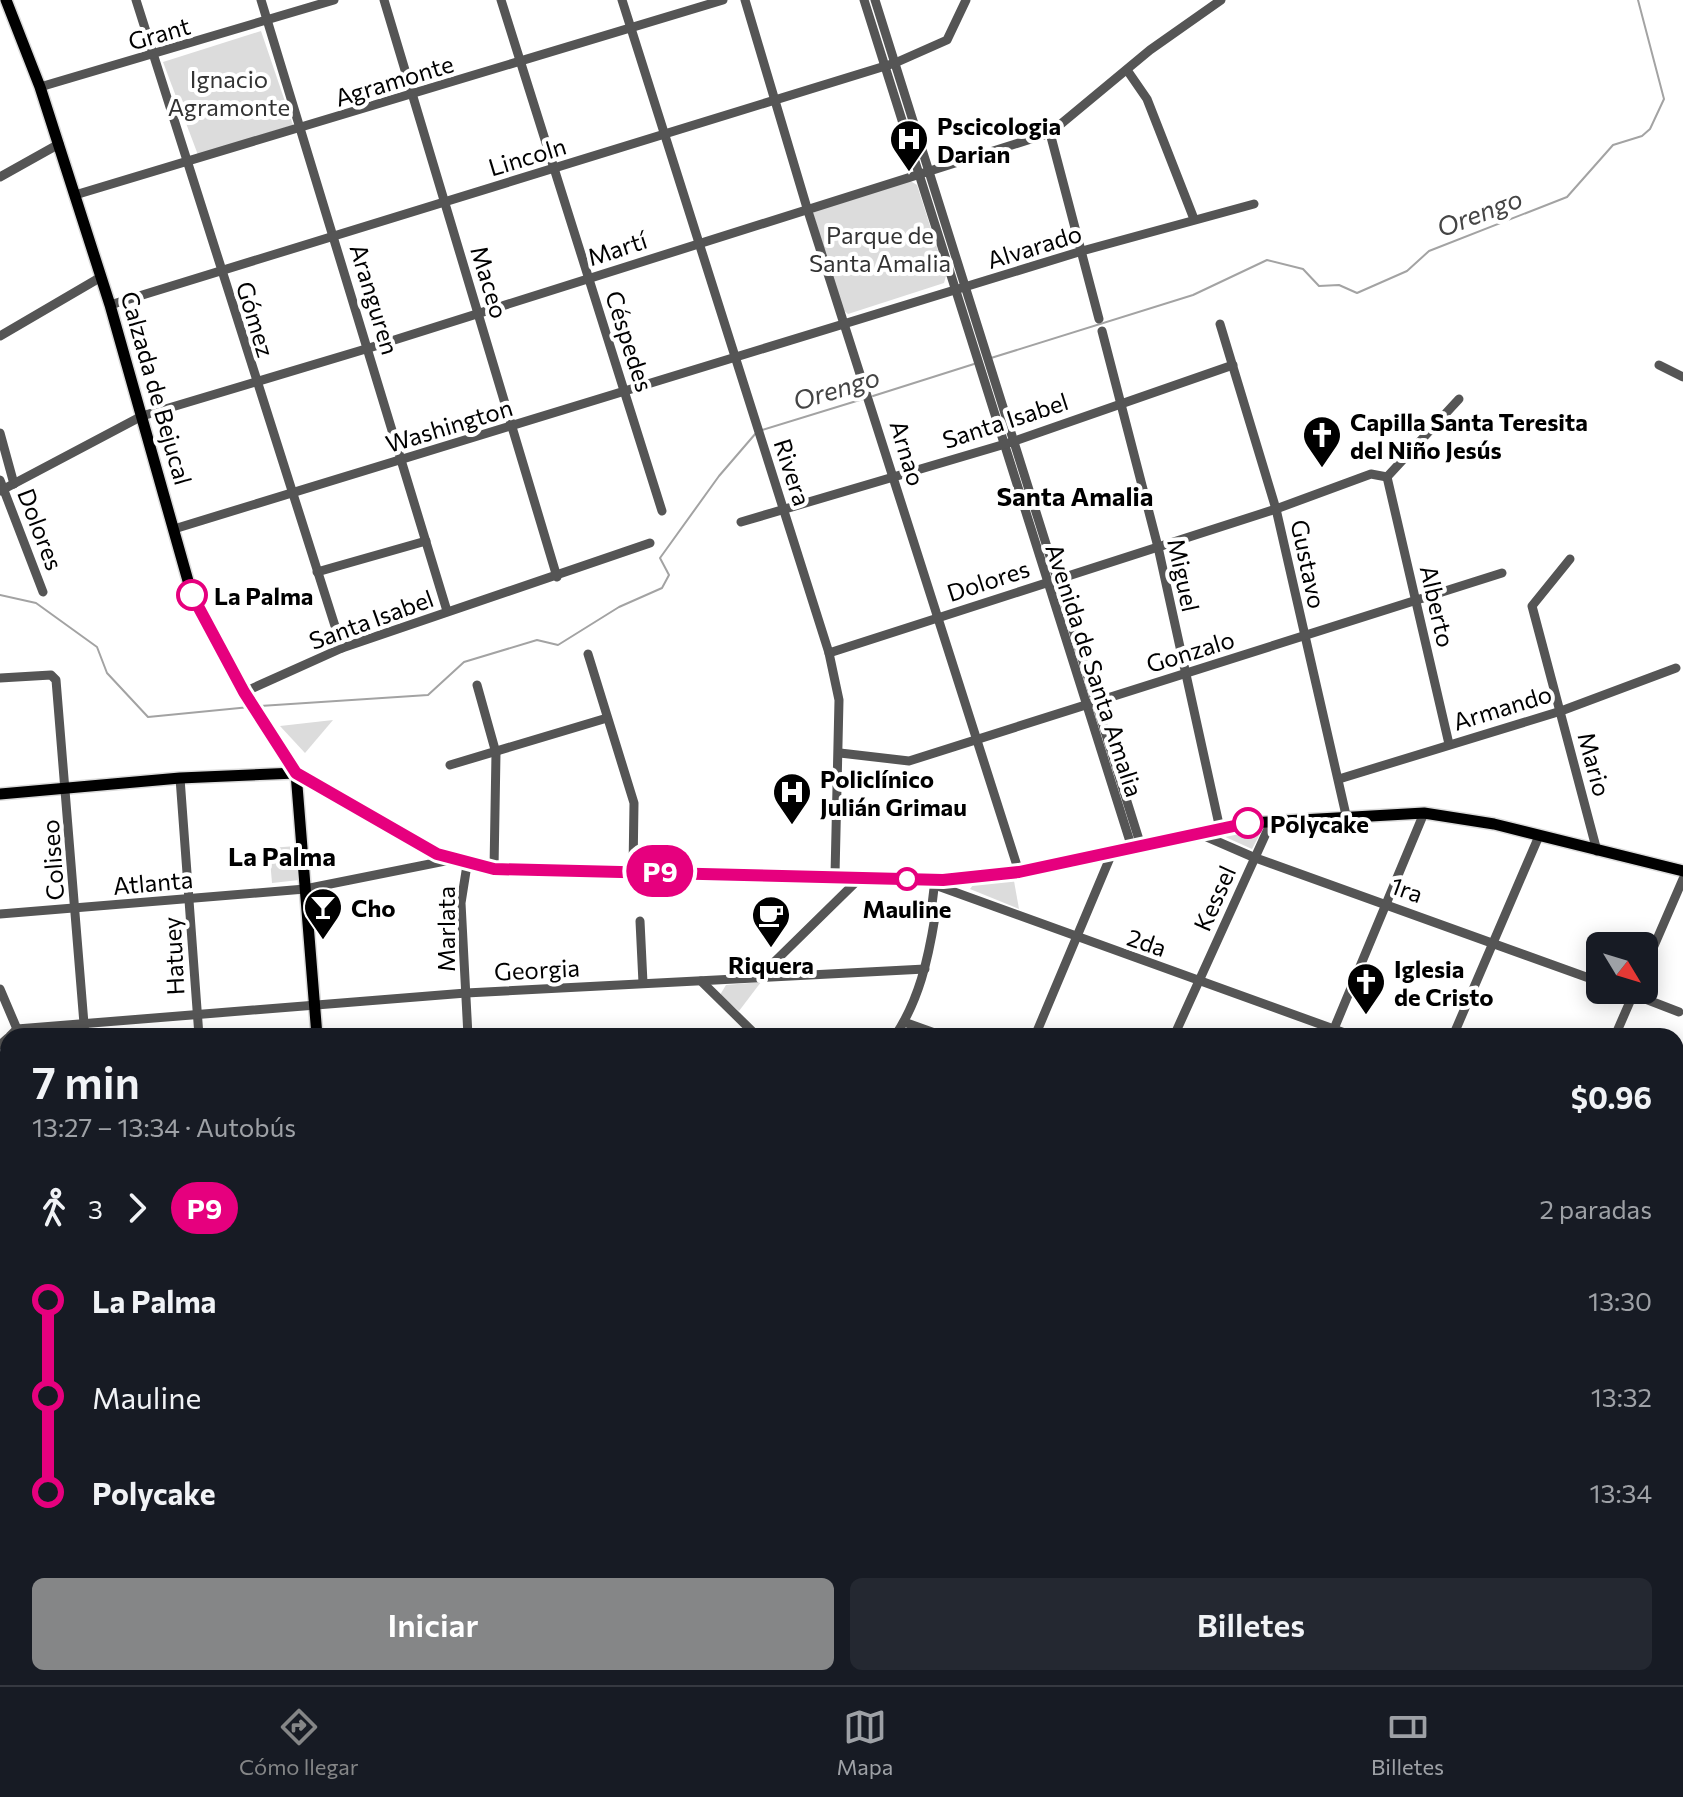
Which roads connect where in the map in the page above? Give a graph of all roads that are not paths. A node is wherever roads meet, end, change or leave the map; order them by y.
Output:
1 (136, 0) edge
2 (261, 0) edge
3 (334, 0) edge
4 (384, 0) edge
5 (501, 0) edge
6 (622, 0) edge
7 (723, 0) edge
8 (745, 0) edge
9 (864, 0) edge
10 (875, 0) edge
11 (966, 0) edge
12 (1221, 0) edge
13 (9, 6) edge
14 (0, 18) edge
15 (267, 21) junction
16 (630, 28) junction
17 (154, 55) junction
18 (522, 62) junction
19 (889, 65) junction
20 (1127, 70) junction
21 (40, 87) junction
22 (412, 95) junction
23 (775, 100) junction
24 (301, 129) junction
25 (1050, 133) junction
26 (662, 135) junction
27 (59, 144) junction
28 (189, 163) junction
29 (554, 168) junction
30 (924, 173) junction
31 (0, 177) edge
32 (75, 195) junction
33 (444, 202) junction
34 (1254, 204) dead end
35 (807, 208) junction
36 (1194, 219) junction
37 (334, 235) junction
38 (697, 244) junction
39 (1082, 251) junction
40 (221, 270) junction
41 (101, 277) junction
42 (589, 278) junction
43 (960, 290) junction
44 (110, 305) junction
45 (478, 313) junction
46 (1099, 319) dead end
47 (844, 324) junction
48 (1220, 324) dead end
49 (1102, 331) dead end
50 (0, 336) edge
51 (369, 348) junction
52 (979, 354) junction
53 (736, 358) junction
54 (1233, 365) junction
55 (1659, 365) dead end
56 (1683, 377) edge
57 (255, 382) junction
58 (626, 391) junction
59 (1459, 399) dead end
60 (1121, 403) junction
61 (142, 416) junction
62 (512, 426) junction
63 (0, 433) edge
64 (1007, 443) junction
65 (402, 460) junction
66 (4, 465) edge
67 (894, 475) junction
68 (1387, 477) junction
69 (5, 486) edge
70 (293, 493) junction
71 (784, 509) junction
72 (1276, 509) junction
73 (662, 511) dead end
74 (741, 522) dead end
75 (174, 529) junction
76 (426, 541) junction
77 (650, 543) dead end
78 (1158, 547) junction
79 (1570, 559) dead end
80 (317, 572) junction
81 (1502, 573) dead end
82 (557, 577) junction
83 (1051, 581) junction
84 (43, 592) dead end
85 (1417, 600) junction
86 (447, 611) junction
87 (939, 616) junction
88 (1304, 637) junction
89 (342, 648) junction
90 (829, 653) junction
91 (588, 654) dead end
92 (1676, 668) dead end
93 (1184, 673) junction
94 (0, 678) edge
95 (477, 685) dead end
96 (246, 695) junction
97 (1089, 703) junction
98 (1561, 711) junction
99 (607, 718) junction
100 (977, 740) junction
101 (1449, 744) junction
102 (277, 745) junction
103 (496, 753) junction
104 (840, 753) junction
105 (450, 765) dead end
106 (266, 772) junction
107 (296, 773) junction
108 (180, 778) junction
109 (1339, 779) junction
110 (67, 788) junction
111 (0, 794) edge
112 (1424, 813) junction
113 (1346, 815) junction
114 (1272, 820) junction
115 (1220, 829) junction
116 (1200, 834) junction
117 (1539, 836) junction
118 (1136, 847) junction
119 (1597, 851) junction
120 (1112, 853) junction
121 (1253, 857) junction
122 (450, 860) junction
123 (467, 865) junction
124 (494, 869) junction
125 (633, 870) junction
126 (1683, 871) edge
127 (1019, 872) junction
128 (835, 875) junction
129 (862, 876) junction
130 (1683, 879) edge
131 (941, 884) junction
132 (305, 889) junction
133 (190, 898) junction
134 (1389, 903) junction
135 (75, 909) junction
136 (0, 914) edge
137 (935, 917) junction
138 (640, 921) dead end
139 (1658, 937) edge
140 (1077, 939) junction
141 (1494, 941) junction
142 (925, 969) junction
143 (761, 975) junction
144 (1586, 977) edge
145 (701, 981) junction
146 (1199, 981) junction
147 (643, 983) junction
148 (0, 989) edge
149 (466, 993) junction
150 (1658, 1003) edge
151 (314, 1004) junction
152 (1629, 1004) edge
153 (1679, 1012) dead end
154 (196, 1013) junction
155 (904, 1022) junction
156 (84, 1023) junction
157 (10, 1028) edge
158 (51, 1028) edge
159 (84, 1028) edge
160 (198, 1028) edge
161 (316, 1028) edge
162 (468, 1028) edge
163 (749, 1028) edge
164 (900, 1028) edge
165 (921, 1028) edge
166 (1038, 1028) edge
167 (1178, 1028) edge
168 (1319, 1028) edge
169 (1334, 1028) edge
170 (1456, 1028) edge
171 (1618, 1028) edge

1 - 17 street, Gómez
2 - 15 street, Aranguren
3 - 15 street, Grant
4 - 22 street, Maceo
5 - 18 street, Céspedes
6 - 16 street, Rivera
7 - 16 street, Agramonte
8 - 23 street, Arnao
9 - 19 street, Avenida de Santa Amalia
10 - 19 street, Avenida de Santa Amalia
11 - 19 street, Lincoln
12 - 20 street, Martí
13 - 14 street
13 - 21 main road, Calzada de Bejucal
15 - 17 street, Grant
15 - 24 street, Aranguren
16 - 18 street, Agramonte
16 - 26 street, Rivera
17 - 21 street, Grant
17 - 28 street, Gómez
18 - 22 street, Agramonte
18 - 29 street, Céspedes
19 - 23 street, Lincoln
19 - 30 street, Avenida de Santa Amalia
20 - 25 street, Martí
20 - 36 street
21 - 27 main road, Calzada de Bejucal
22 - 24 street, Agramonte
22 - 33 street, Maceo
23 - 26 street, Lincoln
23 - 35 street, Arnao
24 - 28 street, Agramonte
24 - 37 street, Aranguren
25 - 30 street, Martí
25 - 39 street
26 - 29 street, Lincoln
26 - 38 street, Rivera
27 - 31 street
27 - 32 main road, Calzada de Bejucal
28 - 32 street, Agramonte
28 - 40 street, Gómez
29 - 33 street, Lincoln
29 - 42 street, Céspedes
30 - 35 street, Martí
30 - 43 street, Avenida de Santa Amalia
32 - 41 main road, Calzada de Bejucal
33 - 37 street, Lincoln
33 - 45 street, Maceo
34 - 36 street, Alvarado
35 - 38 street, Martí
35 - 47 street, Arnao
36 - 39 street, Alvarado
37 - 40 street, Lincoln
37 - 51 street, Aranguren
38 - 42 street, Martí
38 - 53 street, Rivera
39 - 43 street, Alvarado
39 - 46 street
40 - 44 street, Lincoln
40 - 57 street, Gómez
41 - 44 main road, Calzada de Bejucal
41 - 50 street
42 - 45 street, Martí
42 - 58 street, Céspedes
43 - 47 street, Alvarado
43 - 52 street, Avenida de Santa Amalia
44 - 61 main road, Calzada de Bejucal
45 - 51 street, Martí
45 - 62 street, Maceo
47 - 53 street, Alvarado
47 - 67 street, Arnao
48 - 54 street, Gustavo
49 - 60 street, Miguel
51 - 57 street, Martí
51 - 65 street, Aranguren
52 - 64 street, Avenida de Santa Amalia
52 - 64 street, Avenida de Santa Amalia
53 - 58 street, Washington
53 - 71 street, Rivera
54 - 60 street, Santa Isabel
54 - 72 street, Gustavo
55 - 56 street
57 - 61 street, Martí
57 - 70 street, Gómez
58 - 62 street, Washington
58 - 73 street, Céspedes
59 - 68 street
60 - 64 street, Santa Isabel
60 - 78 street, Miguel
61 - 69 street, Martí
61 - 75 main road, Calzada de Bejucal
62 - 65 street, Washington
62 - 82 street, Maceo
63 - 66 street
64 - 67 street, Santa Isabel
64 - 83 street, Avenida de Santa Amalia
65 - 70 street, Washington
65 - 76 street, Aranguren
66 - 69 street
67 - 71 street, Santa Isabel
67 - 87 street, Arnao
68 - 72 street, Dolores
68 - 85 street, Alberto
69 - 84 street, Dolores
70 - 75 street, Washington
70 - 80 street, Gómez
71 - 74 street, Santa Isabel
71 - 90 street, Rivera
72 - 78 street, Dolores
72 - 88 street, Gustavo
75 - 96 main road, Calzada de Bejucal
76 - 80 street
76 - 86 street, Aranguren
77 - 82 street, Santa Isabel
78 - 83 street, Dolores
78 - 93 street, Miguel
79 - 98 street, Mario
80 - 89 street, Gómez
81 - 85 street, Gonzalo
82 - 86 street, Santa Isabel
83 - 87 street, Dolores
83 - 97 street, Avenida de Santa Amalia
85 - 88 street, Gonzalo
85 - 101 street, Alberto
86 - 89 street, Santa Isabel
87 - 90 street, Dolores
87 - 100 street, Arnao
88 - 93 street, Gonzalo
88 - 109 street, Gustavo
89 - 96 street, Santa Isabel
90 - 104 street, Rivera
91 - 99 street
92 - 98 street, Armando
93 - 97 street, Gonzalo
93 - 115 street, Miguel
94 - 110 street, Coliseo
95 - 103 street
96 - 102 main road, Calzada de Bejucal
97 - 100 street, Gonzalo
97 - 118 street, Avenida de Santa Amalia
98 - 101 street, Armando
98 - 119 street, Mario
99 - 103 street
99 - 125 street
100 - 104 street, Gonzalo
100 - 127 street, Arnao
101 - 109 street, Armando
102 - 106 main road
102 - 107 main road, Calzada de Bejucal
103 - 105 street
103 - 124 street
104 - 128 street, Rivera
106 - 107 main road
106 - 108 main road
107 - 122 main road
107 - 132 main road
108 - 110 main road
108 - 133 street, Hatuey
109 - 113 street, Gustavo
110 - 111 main road
110 - 135 street, Coliseo
112 - 113 main road
112 - 117 main road
112 - 134 street
113 - 114 main road
114 - 115 main road
114 - 121 street, Kessel
115 - 116 main road
116 - 118 main road
116 - 121 street, 1ra
117 - 119 main road
117 - 141 street
118 - 120 main road
119 - 126 main road
120 - 127 main road
120 - 140 street
121 - 134 street, 1ra
121 - 146 street, Kessel
122 - 123 main road
122 - 132 street, Atlanta
123 - 124 main road
123 - 149 street, Marlata
124 - 125 main road
125 - 128 main road
127 - 131 main road
128 - 129 main road
129 - 131 main road
129 - 143 street
130 - 139 street
131 - 137 street
131 - 137 street
131 - 140 street, 2da
132 - 133 street, Atlanta
132 - 151 main road
133 - 135 street, Atlanta
133 - 154 street, Hatuey
134 - 141 street, 1ra
134 - 169 street
135 - 136 street, Atlanta
135 - 156 street, Coliseo
137 - 142 street
138 - 147 street
140 - 146 street, 2da
140 - 166 street
141 - 144 street, 1ra
141 - 170 street
142 - 143 street, Georgia
142 - 155 street
143 - 145 street, Georgia
145 - 147 street, Georgia
145 - 163 street
146 - 167 street, Kessel
146 - 168 street, 2da
147 - 149 street, Georgia
148 - 157 street
149 - 151 street, Georgia
149 - 162 street, Marlata
150 - 153 street
151 - 154 street, Georgia
151 - 161 main road
152 - 171 street
154 - 156 street, Georgia
154 - 160 street, Hatuey
155 - 164 street
155 - 165 street
156 - 158 street, Georgia
156 - 159 street, Coliseo

